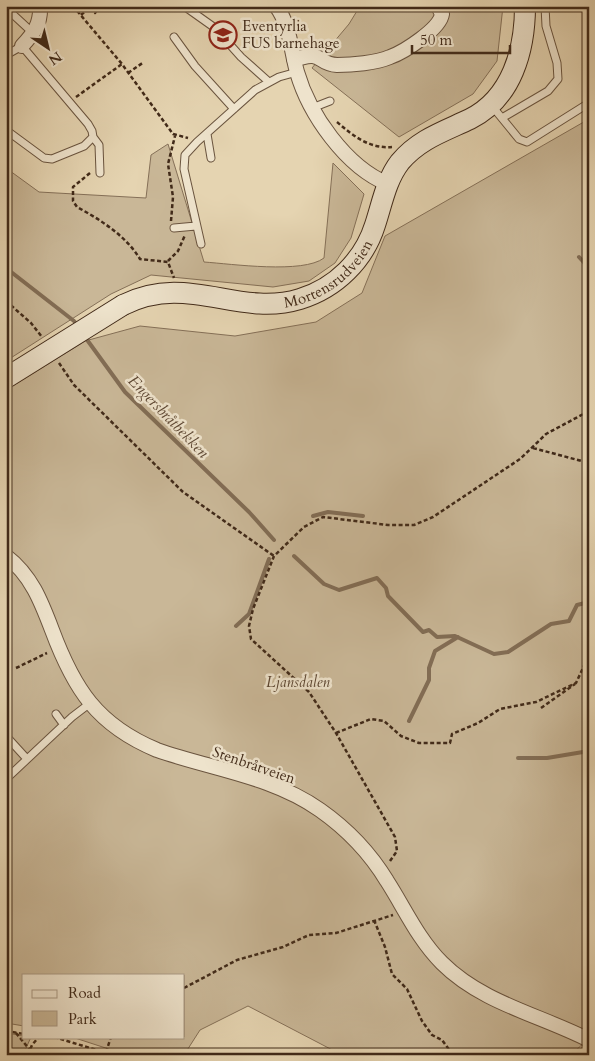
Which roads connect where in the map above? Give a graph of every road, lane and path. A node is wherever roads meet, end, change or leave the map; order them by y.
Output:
1 (40, 6) edge
2 (73, 6) edge
3 (94, 6) edge
4 (184, 6) edge
5 (438, 6) edge
6 (525, 6) edge
7 (545, 6) edge
8 (6, 8) edge
9 (280, 8) edge
10 (81, 15) junction
11 (33, 34) junction
12 (174, 37) dead end
13 (22, 46) junction
14 (6, 56) edge
15 (144, 62) dead end
16 (122, 64) junction
17 (295, 66) junction
18 (128, 74) junction
19 (269, 82) junction
20 (330, 101) dead end
21 (70, 103) junction
22 (589, 103) edge
23 (314, 107) junction
24 (234, 109) junction
25 (496, 112) junction
26 (6, 130) edge
27 (206, 134) junction
28 (174, 136) junction
29 (93, 137) junction
30 (191, 139) dead end
31 (392, 147) dead end
32 (99, 156) junction
33 (211, 158) dead end
34 (100, 173) dead end
35 (388, 184) junction
36 (172, 208) dead end
37 (192, 227) junction
38 (174, 228) dead end
39 (201, 244) dead end
40 (168, 262) junction
41 (174, 281) dead end
42 (6, 301) edge
43 (42, 338) dead end
44 (58, 362) dead end
45 (6, 378) edge
46 (589, 411) edge
47 (532, 448) junction
48 (589, 463) edge
49 (6, 556) edge
50 (274, 556) junction
51 (51, 651) dead end
52 (589, 655) edge
53 (16, 668) dead end
54 (576, 683) junction
55 (89, 704) junction
56 (541, 708) dead end
57 (56, 714) dead end
58 (64, 725) junction
59 (336, 733) junction
60 (6, 736) edge
61 (27, 759) junction
62 (6, 779) edge
63 (380, 870) junction
64 (405, 912) junction
65 (374, 920) junction
66 (185, 987) edge
67 (6, 1031) edge
68 (16, 1033) junction
69 (22, 1034) edge
70 (37, 1038) edge
71 (57, 1038) edge
72 (111, 1038) edge
73 (589, 1040) edge
74 (30, 1050) junction
75 (106, 1052) junction
76 (28, 1055) edge
77 (113, 1055) edge
78 (453, 1055) edge

1 - 11 street
2 - 10 path
3 - 10 path
4 - 19 lane
5 - 17 street
6 - 25 street, Mortensrudveien
7 - 25 lane
8 - 11 lane
9 - 17 street
10 - 16 path
11 - 13 street
12 - 24 lane
13 - 14 lane
13 - 21 lane
15 - 18 path
16 - 18 path
16 - 21 path
17 - 19 lane
17 - 23 street
18 - 28 path
19 - 24 lane
20 - 23 lane
21 - 29 lane
22 - 25 lane
23 - 31 path
23 - 35 street
24 - 27 lane
25 - 35 street, Mortensrudveien
26 - 29 lane
27 - 33 lane
27 - 37 lane
28 - 30 path
28 - 36 path
29 - 32 lane
32 - 34 lane
32 - 40 path
35 - 45 street, Mortensrudveien, bridge
37 - 38 lane
37 - 39 lane
37 - 40 path
40 - 41 path
42 - 43 path
44 - 50 path
46 - 47 path
47 - 48 path
47 - 50 path
49 - 55 street, Stenbråtveien
50 - 59 path
51 - 53 path
52 - 54 path
54 - 56 path
54 - 59 path
55 - 58 lane
55 - 63 street, Stenbråtveien
57 - 58 lane
58 - 61 lane
59 - 63 path
60 - 61 lane
61 - 62 lane
63 - 64 street, Stenbråtveien
64 - 65 path
64 - 73 street, Stenbråtveien
65 - 66 path
65 - 78 path
67 - 68 path
68 - 69 path
68 - 74 path
70 - 74 path
71 - 75 path
72 - 75 path
74 - 76 path
75 - 77 path

